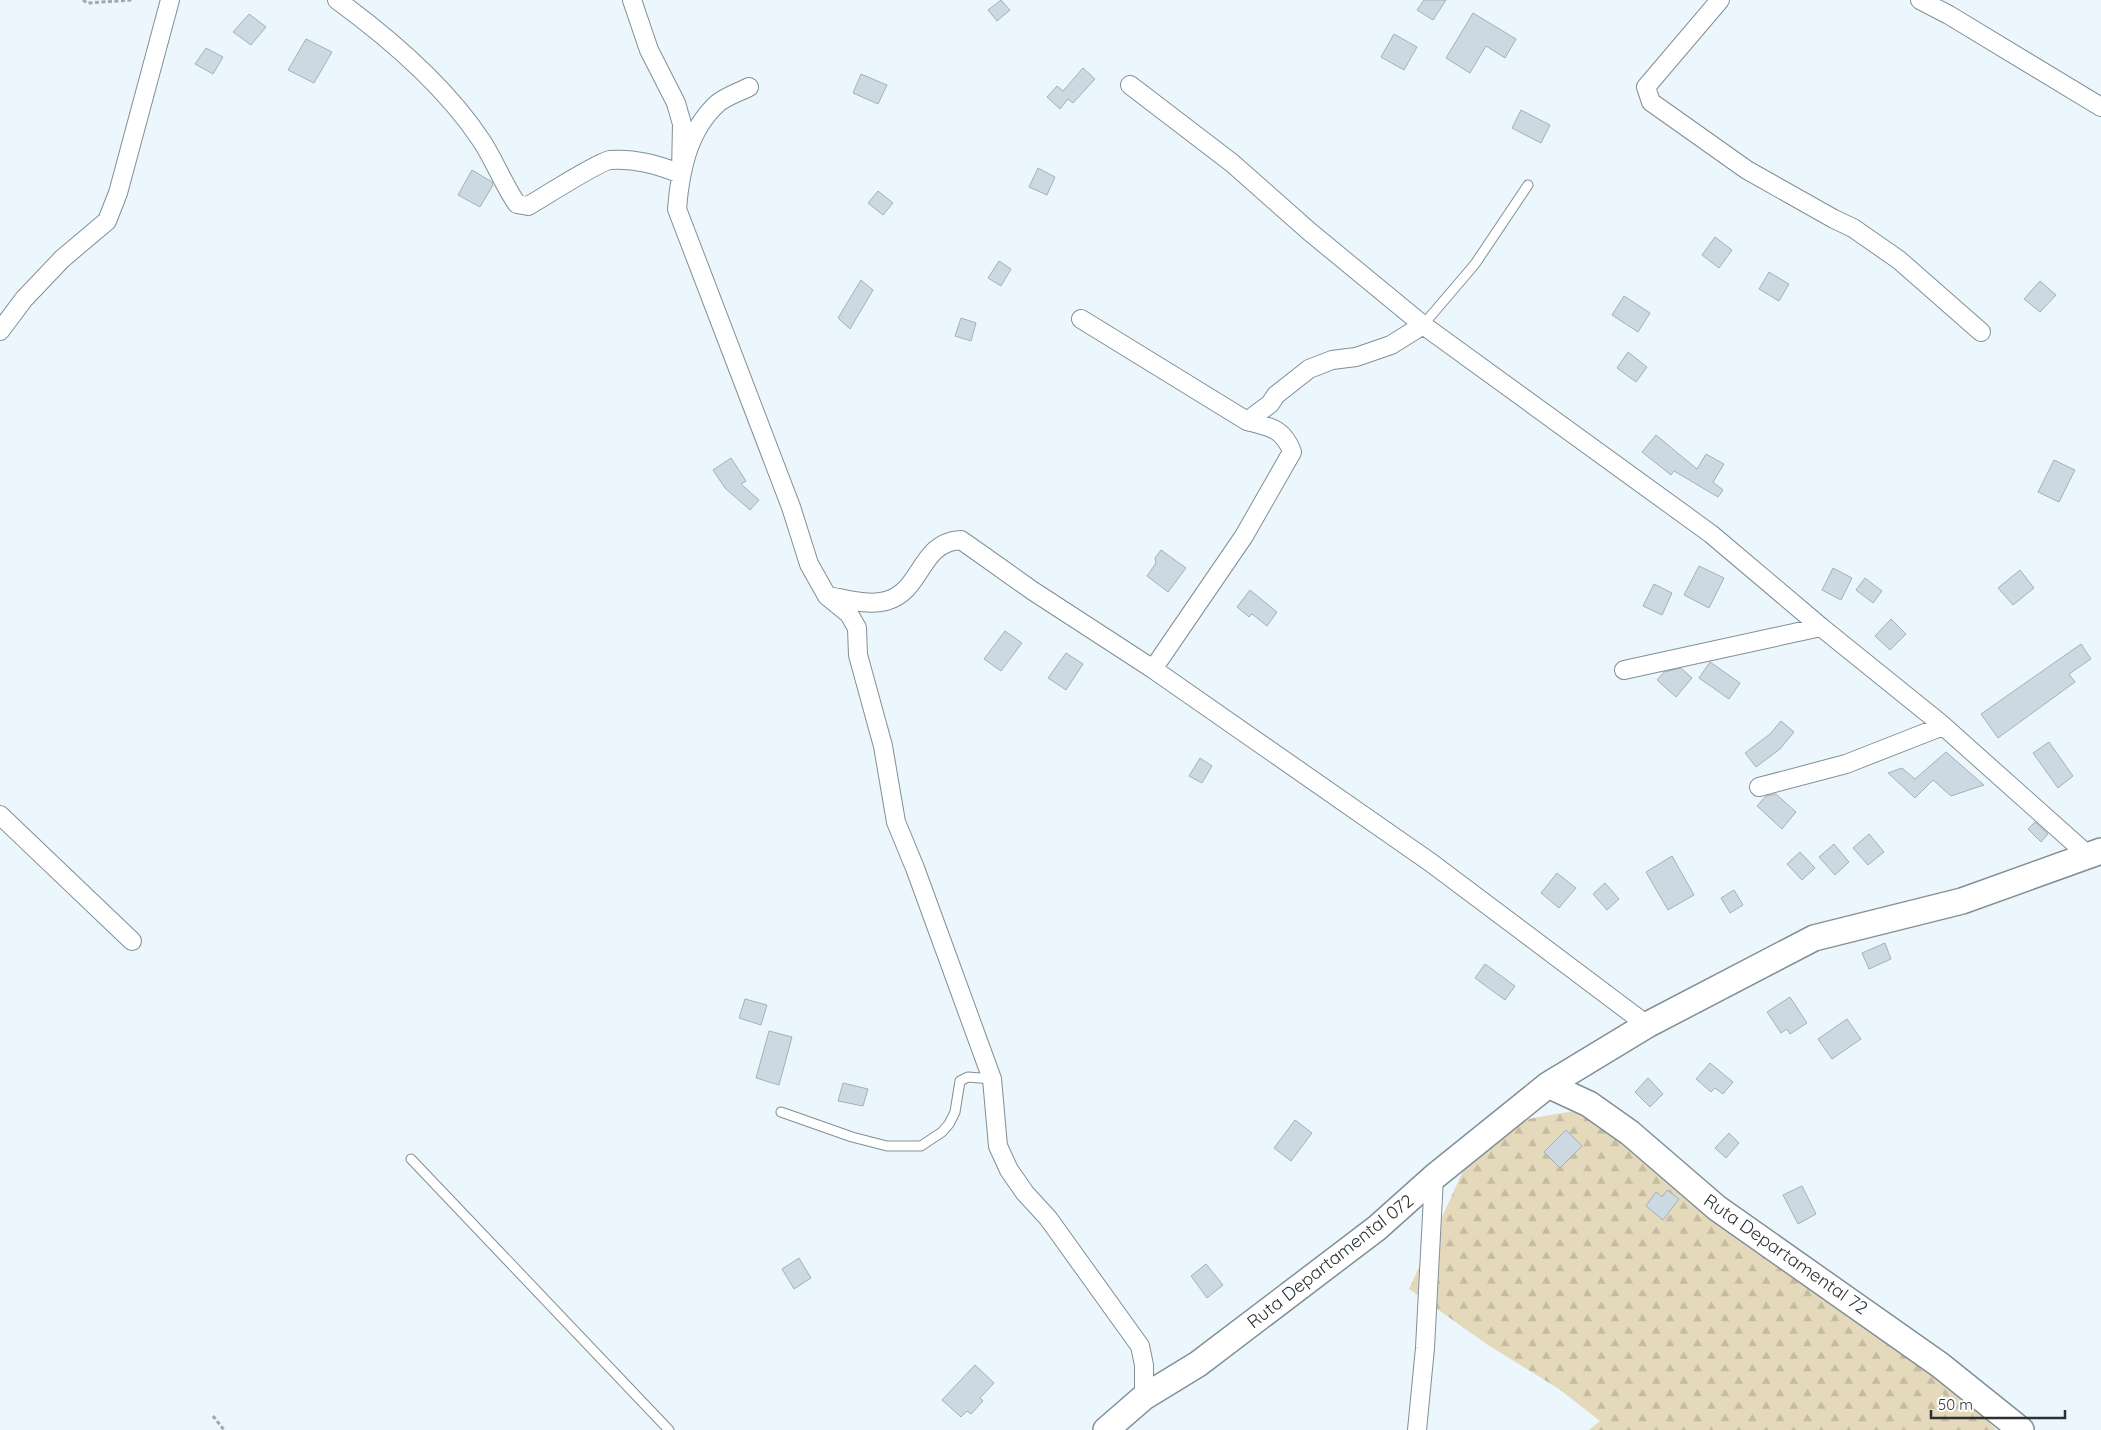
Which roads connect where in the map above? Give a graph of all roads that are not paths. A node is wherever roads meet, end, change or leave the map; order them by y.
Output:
1 (170, 0) edge
2 (337, 0) edge
3 (632, 0) edge
4 (1720, 0) edge
5 (1920, 0) edge
6 (1130, 85) dead end
7 (749, 87) dead end
8 (2101, 107) edge
9 (681, 174) junction
10 (1528, 185) dead end
11 (1081, 319) dead end
12 (1423, 325) junction
13 (0, 331) edge
14 (1981, 332) dead end
15 (1247, 421) junction
16 (827, 596) junction
17 (1821, 627) junction
18 (1153, 669) junction
19 (1624, 670) dead end
20 (1944, 726) junction
21 (1760, 787) dead end
22 (0, 815) edge
23 (2095, 853) edge
24 (132, 941) dead end
25 (1647, 1025) junction
26 (992, 1079) junction
27 (1548, 1085) junction
28 (781, 1112) dead end
29 (412, 1159) dead end
30 (1434, 1177) junction
31 (1144, 1397) junction
32 (669, 1430) edge
33 (1106, 1430) edge
34 (1417, 1430) edge
35 (2021, 1430) edge

1 - 13 street
2 - 9 street
3 - 9 street
4 - 14 street
5 - 8 street
6 - 12 street
7 - 9 street
9 - 16 street
10 - 12 lane
11 - 15 street
12 - 15 street
12 - 17 street
15 - 18 street
16 - 18 street
16 - 26 street
17 - 19 street
17 - 20 street
18 - 25 street
20 - 21 street
20 - 23 street
22 - 24 street
23 - 25 main road, Ruta Departamental 072
25 - 27 main road, Ruta Departamental 072
26 - 28 lane
26 - 31 street
27 - 30 main road, Ruta Departamental 072
27 - 35 main road, Ruta Departamental 72
29 - 32 lane
30 - 31 main road, Ruta Departamental 072
30 - 34 street
31 - 33 main road, Ruta Departamental 072

